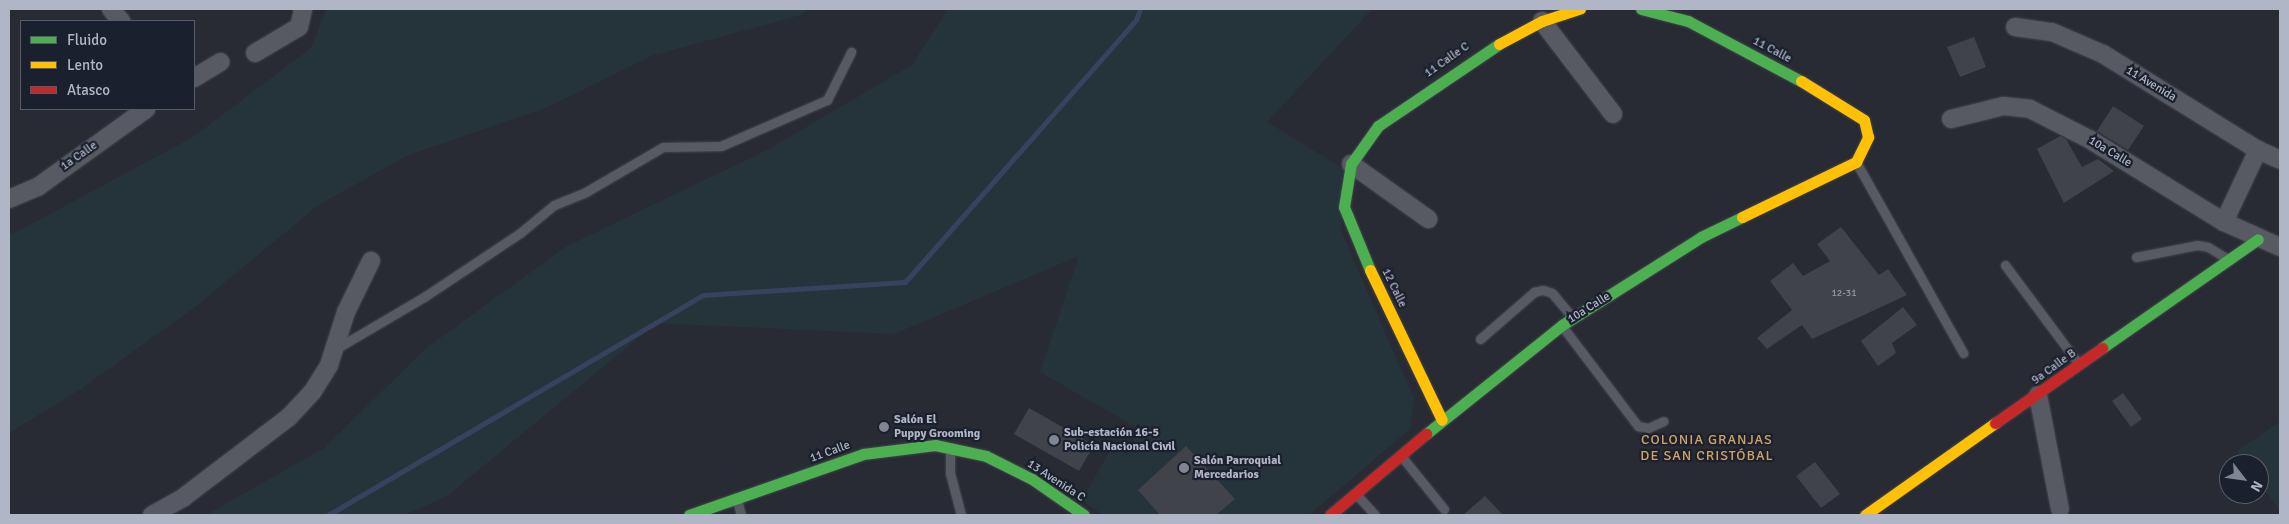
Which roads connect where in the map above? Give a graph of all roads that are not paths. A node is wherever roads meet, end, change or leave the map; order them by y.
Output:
1 (111, 9) edge
2 (303, 9) edge
3 (1580, 9) edge
4 (1641, 9) edge
5 (1645, 9) edge
6 (120, 20) edge
7 (1542, 21) junction
8 (2015, 27) dead end
9 (851, 52) dead end
10 (255, 53) dead end
11 (221, 62) dead end
12 (195, 77) edge
13 (145, 110) edge
14 (1613, 114) dead end
15 (1951, 119) dead end
16 (2258, 150) junction
17 (2280, 160) edge
18 (1856, 162) junction
19 (1351, 164) junction
20 (9, 199) edge
21 (1428, 219) dead end
22 (2224, 222) junction
23 (2258, 239) junction
24 (2280, 247) edge
25 (2136, 257) dead end
26 (2228, 260) junction
27 (371, 261) dead end
28 (2005, 265) dead end
29 (1573, 318) junction
30 (1562, 326) junction
31 (1480, 339) dead end
32 (337, 348) junction
33 (1963, 353) dead end
34 (2080, 366) junction
35 (2038, 395) junction
36 (1442, 420) junction
37 (1664, 421) dead end
38 (950, 448) junction
39 (1401, 455) junction
40 (986, 456) joint
41 (1356, 493) junction
42 (737, 500) junction
43 (1444, 509) dead end
44 (2060, 509) dead end
45 (152, 515) edge
46 (689, 515) edge
47 (741, 515) edge
48 (962, 515) edge
49 (1084, 515) edge
50 (1330, 515) edge
51 (1375, 515) edge
52 (1865, 515) edge

1 - 6 street
2 - 10 street
3 - 7 street, 11 Calle C
4 - 5 street
5 - 18 street, 11 Calle
7 - 14 street
7 - 19 street, 11 Calle C
8 - 16 street, 11 Avenida
9 - 32 lane
11 - 12 street
13 - 20 street, 1a Calle
15 - 22 street, 10a Calle
16 - 17 street, 11 Avenida
16 - 22 street
18 - 29 street, 10a Calle
18 - 33 lane
19 - 21 street
19 - 36 street, 12 Calle
22 - 23 street, 10a Calle
23 - 24 street, 10a Calle
23 - 26 street, 9a Calle B
25 - 26 lane
26 - 34 street, 9a Calle B
27 - 32 street
28 - 34 lane
29 - 30 street, 10a Calle
29 - 31 lane
30 - 36 street, 10a Calle
30 - 37 lane
32 - 45 street
34 - 35 street, 9a Calle B
35 - 44 street
35 - 52 street, 9a Calle B
36 - 39 street, 10a Calle
38 - 40 street, 11 Calle
38 - 42 street, 11 Calle
38 - 48 lane
39 - 41 street, 10a Calle
39 - 43 lane
40 - 49 street, 13 Avenida C
41 - 50 street, 10a Calle
41 - 51 lane
42 - 46 street, 11 Calle
42 - 47 lane

